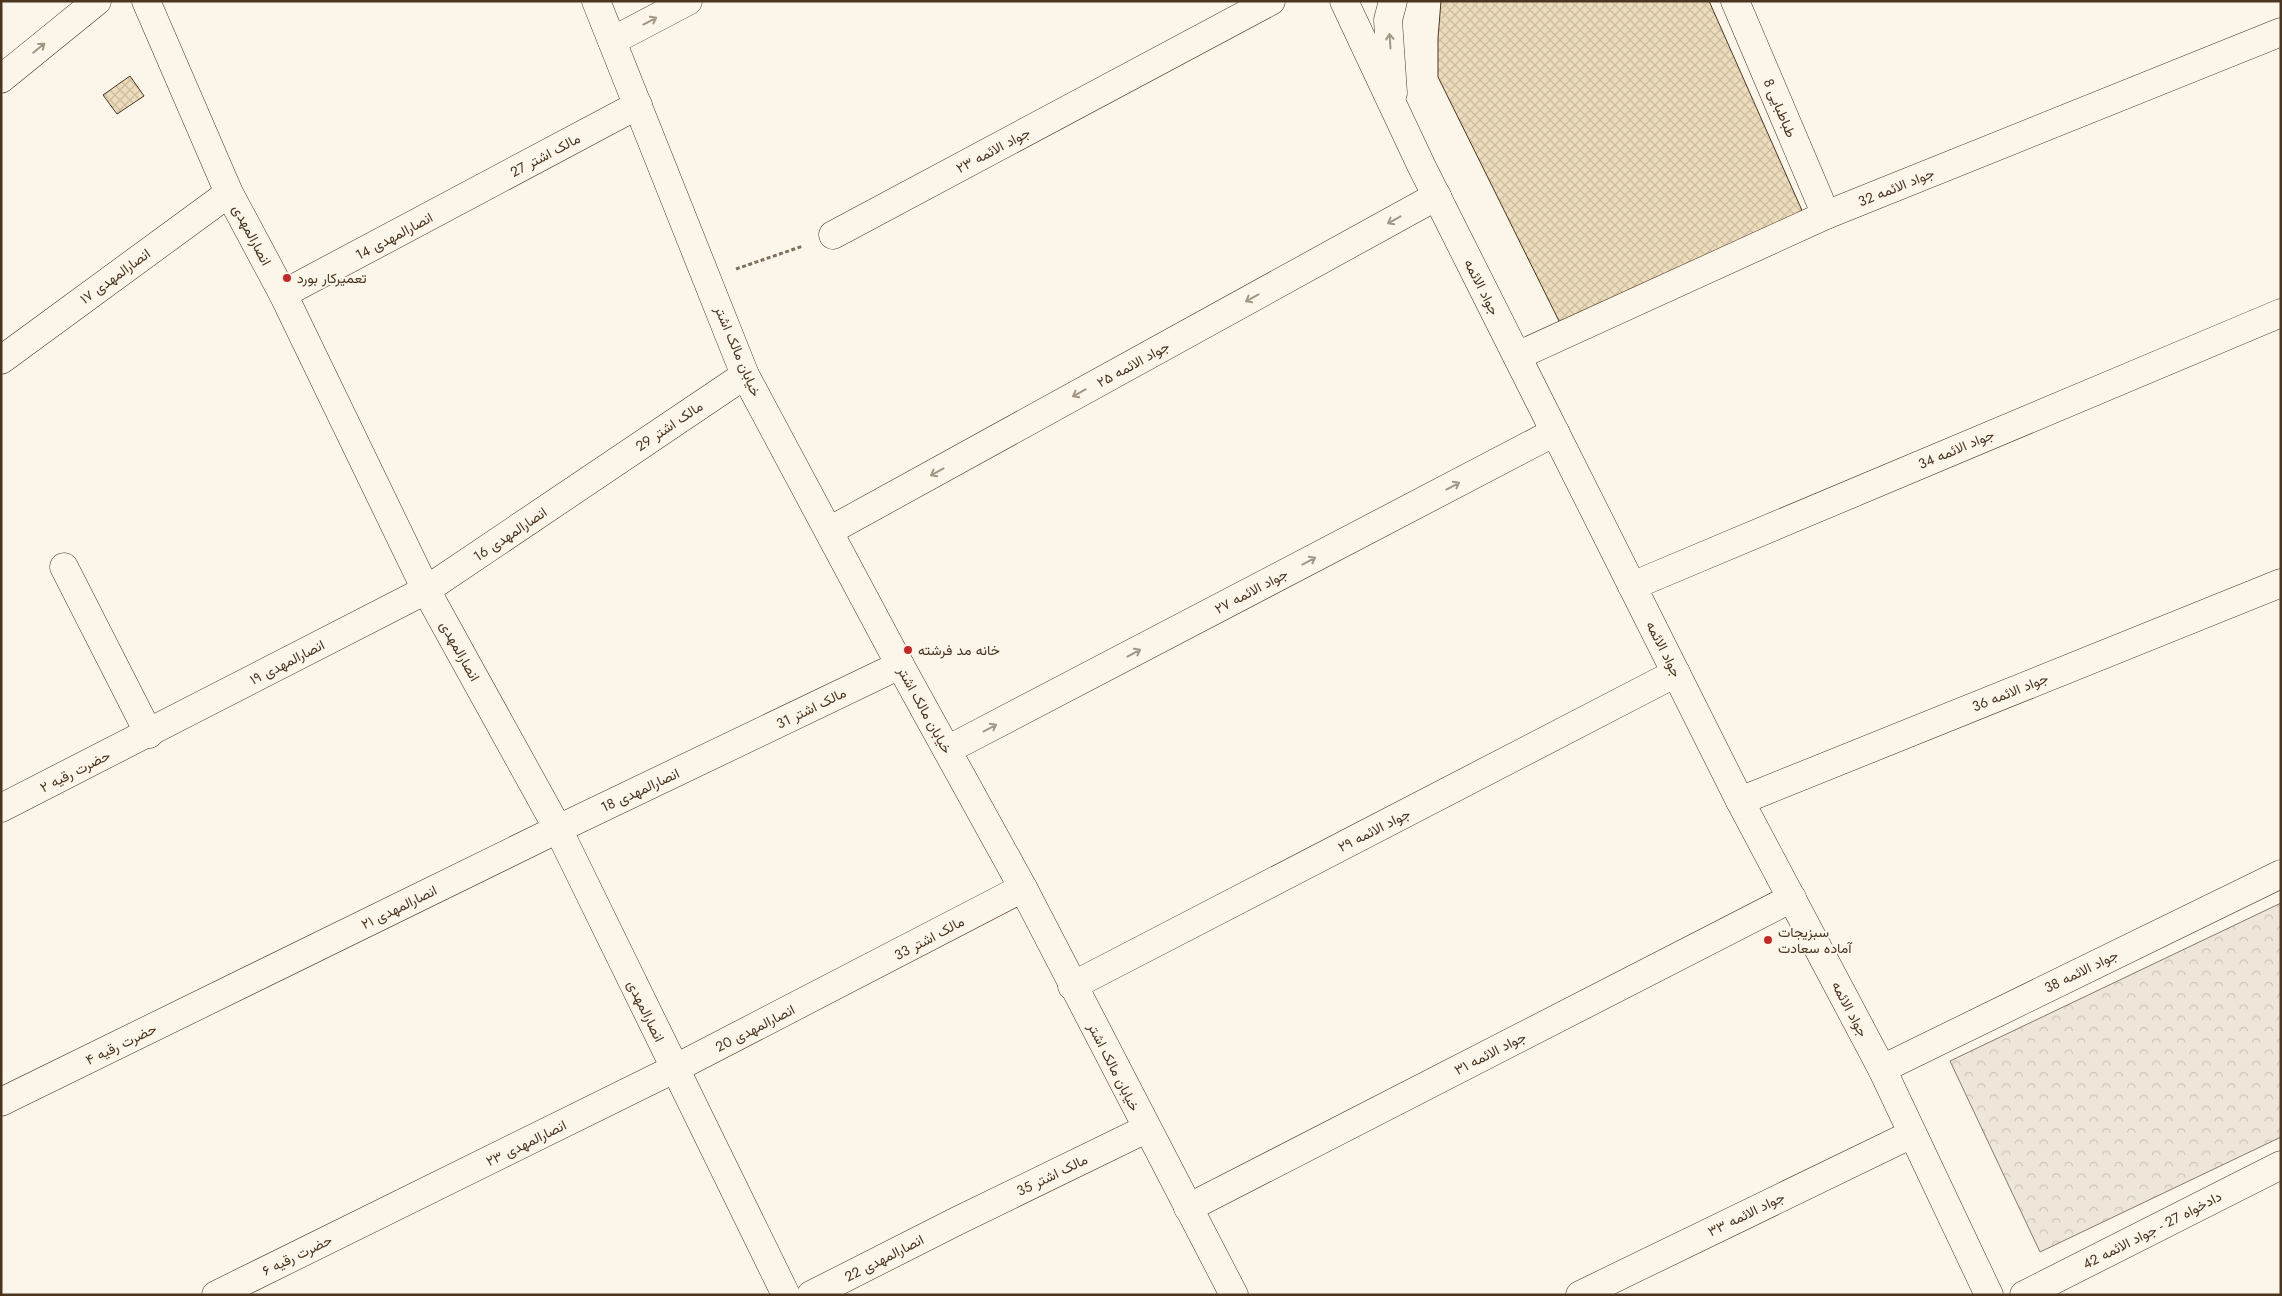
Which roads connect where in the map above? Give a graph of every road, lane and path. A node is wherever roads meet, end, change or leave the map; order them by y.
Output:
1 (97, 1) edge
2 (146, 1) edge
3 (596, 1) edge
4 (688, 1) edge
5 (1271, 1) edge
6 (1344, 1) edge
7 (1393, 1) edge
8 (1735, 1) edge
9 (2281, 32) edge
10 (612, 41) junction
11 (1, 79) edge
12 (638, 106) junction
13 (1394, 107) junction
14 (229, 193) junction
15 (1437, 196) junction
16 (452, 205) joint
17 (1826, 215) junction
18 (833, 235) joint
19 (708, 280) junction
20 (283, 294) junction
21 (2281, 313) edge
22 (1517, 356) junction
23 (1, 360) edge
24 (746, 375) junction
25 (1555, 432) junction
26 (593, 477) joint
27 (829, 531) junction
28 (64, 567) dead end
29 (2281, 584) edge
30 (1632, 586) junction
31 (426, 590) junction
32 (900, 665) junction
33 (1676, 673) junction
34 (149, 734) junction
35 (947, 750) junction
36 (721, 752) joint
37 (1740, 801) junction
38 (1, 808) edge
39 (558, 828) junction
40 (2281, 874) edge
41 (1023, 888) junction
42 (1792, 898) junction
43 (240, 985) joint
44 (1072, 986) junction
45 (835, 987) joint
46 (674, 1069) junction
47 (1882, 1069) junction
48 (1, 1102) edge
49 (1146, 1129) junction
50 (1912, 1134) junction
51 (2281, 1165) edge
52 (1188, 1208) junction
53 (378, 1216) joint
54 (957, 1220) joint
55 (216, 1295) edge
56 (786, 1295) edge
57 (812, 1295) edge
58 (1234, 1295) edge
59 (1580, 1295) edge
60 (1988, 1295) edge
61 (2024, 1295) edge

11 -> 1 street
2 - 14 street, انصارالمهدی
3 - 10 street, خیابان مالک اشتر
10 -> 4 street
5 - 18 street, جواد الائمه ۲۳
6 - 13 street, جواد الائمه
13 -> 7 street
8 - 17 street, طباطبایی 8
9 - 17 street, جواد الائمه 32
10 - 12 street, خیابان مالک اشتر
12 - 16 street, مالک اشتر 27
12 - 19 street, خیابان مالک اشتر
13 - 15 street, جواد الائمه
14 - 20 street, انصارالمهدی
14 - 23 street, انصارالمهدی ۱۷
15 - 22 street, جواد الائمه
15 -> 27 street, جواد الائمه ۲۵
16 - 20 street, انصارالمهدی 14
17 - 22 street, جواد الائمه 32
18 - 19 path
19 - 24 street, خیابان مالک اشتر
20 - 31 street, انصارالمهدی
21 - 30 street, جواد الائمه 34
22 - 25 street, جواد الائمه
24 - 26 street, مالک اشتر 29
24 - 27 street, خیابان مالک اشتر
25 - 30 street, جواد الائمه
35 -> 25 street, جواد الائمه ۲۷
26 - 31 street, انصارالمهدی 16
27 - 32 street, خیابان مالک اشتر
28 - 34 street
29 - 37 street, جواد الائمه 36
30 - 33 street, جواد الائمه
31 - 34 street, انصارالمهدی ۱۹
31 - 39 street, انصارالمهدی
32 - 35 street, خیابان مالک اشتر
32 - 36 street, مالک اشتر 31
33 - 37 street, جواد الائمه
33 - 44 street, جواد الائمه ۲۹
34 - 38 street, حضرت رقیه ۲
35 - 41 street, خیابان مالک اشتر
36 - 39 street, انصارالمهدی 18
37 - 42 street, جواد الائمه
39 - 43 street, انصارالمهدی ۲۱
39 - 46 street, انصارالمهدی
40 - 47 street, جواد الائمه 38
41 - 44 street, خیابان مالک اشتر
41 - 45 street, مالک اشتر 33
42 - 47 street, جواد الائمه
42 - 52 street, جواد الائمه ۳۱
43 - 48 street, حضرت رقیه ۴
44 - 49 street, خیابان مالک اشتر
45 - 46 street, انصارالمهدی 20
46 - 53 street, انصارالمهدی ۲۳
46 - 56 street, انصارالمهدی
47 - 50 street, جواد الائمه
49 - 52 street, خیابان مالک اشتر
49 - 54 street, مالک اشتر 35
50 - 59 street, جواد الائمه ۳۳
50 - 60 street, جواد الائمه
51 - 61 street, دادخواه 27 - جواد الائمه 42
52 - 58 street, خیابان مالک اشتر
53 - 55 street, حضرت رقیه ۶
54 - 57 street, انصارالمهدی 22

